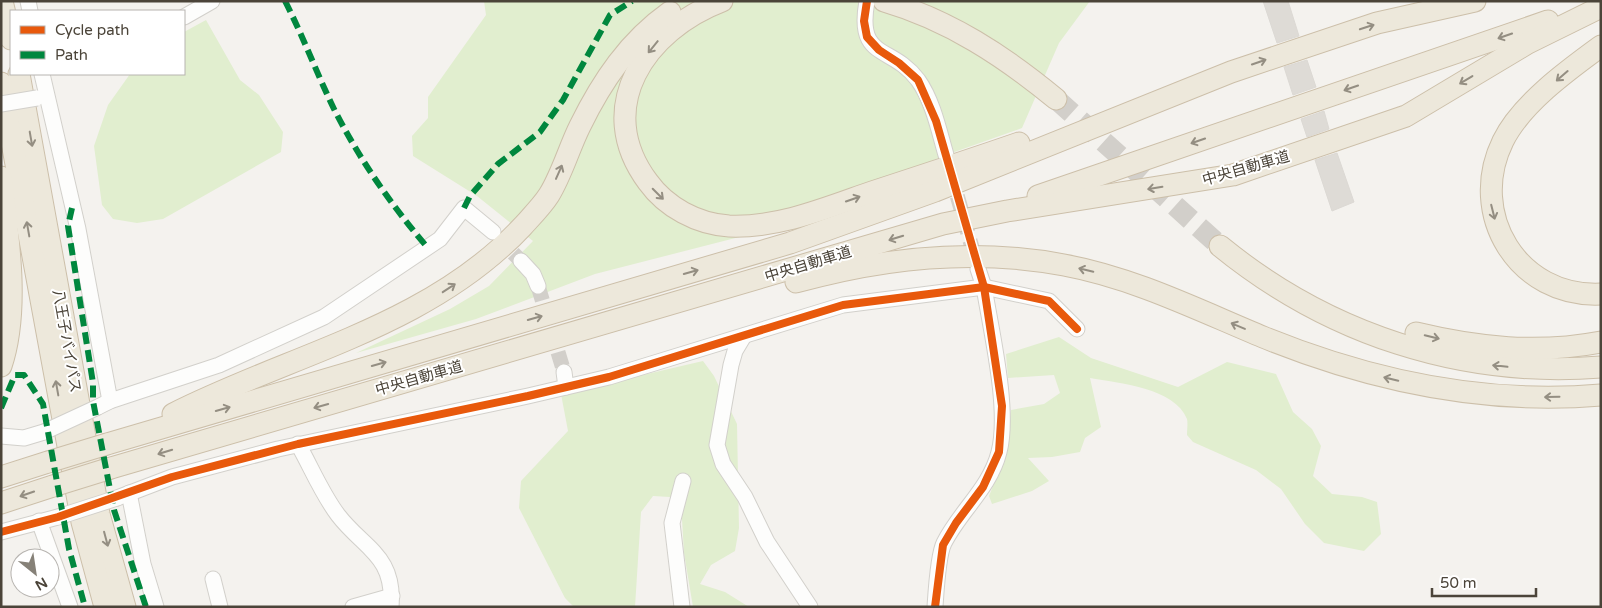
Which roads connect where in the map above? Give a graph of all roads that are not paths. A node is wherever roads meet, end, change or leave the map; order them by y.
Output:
1 (2, 1) edge
2 (8, 1) edge
3 (212, 1) edge
4 (690, 1) edge
5 (722, 1) edge
6 (868, 1) edge
7 (884, 1) edge
8 (923, 1) edge
9 (1475, 1) edge
10 (1601, 3) edge
11 (1601, 7) edge
12 (185, 16) edge
13 (10, 31) edge
14 (1601, 46) edge
15 (1230, 72) junction
16 (19, 75) edge
17 (42, 75) edge
18 (1, 83) edge
19 (42, 97) junction
20 (5, 112) edge
21 (1, 152) edge
22 (946, 155) dead end
23 (1, 177) edge
24 (980, 216) junction
25 (493, 232) tunnel mouth
26 (521, 261) tunnel mouth
27 (978, 269) tunnel mouth
28 (538, 286) tunnel mouth
29 (984, 287) junction
30 (1601, 294) edge
31 (1077, 329) dead end
32 (744, 336) junction
33 (1601, 342) edge
34 (469, 364) junction
35 (1, 366) edge
36 (1601, 367) edge
37 (1601, 395) edge
38 (104, 404) junction
39 (1, 436) edge
40 (116, 441) junction
41 (298, 444) junction
42 (1, 477) edge
43 (683, 481) dead end
44 (123, 496) junction
45 (1, 503) edge
46 (39, 521) junction
47 (1, 532) edge
48 (213, 579) dead end
49 (391, 602) edge
50 (70, 607) edge
51 (105, 607) edge
52 (125, 607) edge
53 (156, 607) edge
54 (220, 607) edge
55 (353, 607) edge
56 (682, 607) edge
57 (810, 607) edge
58 (935, 607) edge

1 - 13 highway
2 - 13 highway
3 - 12 street
40 -> 4 highway
5 -> 15 highway
6 - 22 street
7 - 8 highway
15 -> 9 highway, 中央自動車道
10 -> 24 highway
11 -> 24 highway, 中央自動車道
14 -> 30 highway
40 -> 15 highway, 中央自動車道
16 -> 52 highway, 八王子バイパス
17 - 19 street
18 - 20 highway, 八王子バイパス
19 - 20 street, bridge
19 - 38 street
20 - 21 highway
51 -> 20 highway, 八王子バイパス
23 - 35 highway
24 -> 34 highway, 中央自動車道
25 - 38 street
26 - 28 street
27 - 29 street
29 - 31 street
29 - 32 street
29 - 58 street
32 - 41 street
32 - 57 street
36 -> 33 highway
37 -> 34 highway
34 -> 45 highway, 中央自動車道, bridge
38 - 39 street, bridge
40 - 42 highway, 中央自動車道, bridge
41 - 44 street
41 - 49 street
43 - 56 street
44 - 46 street, bridge
44 - 53 street
46 - 47 street
46 - 50 street
48 - 54 street
49 - 55 street

